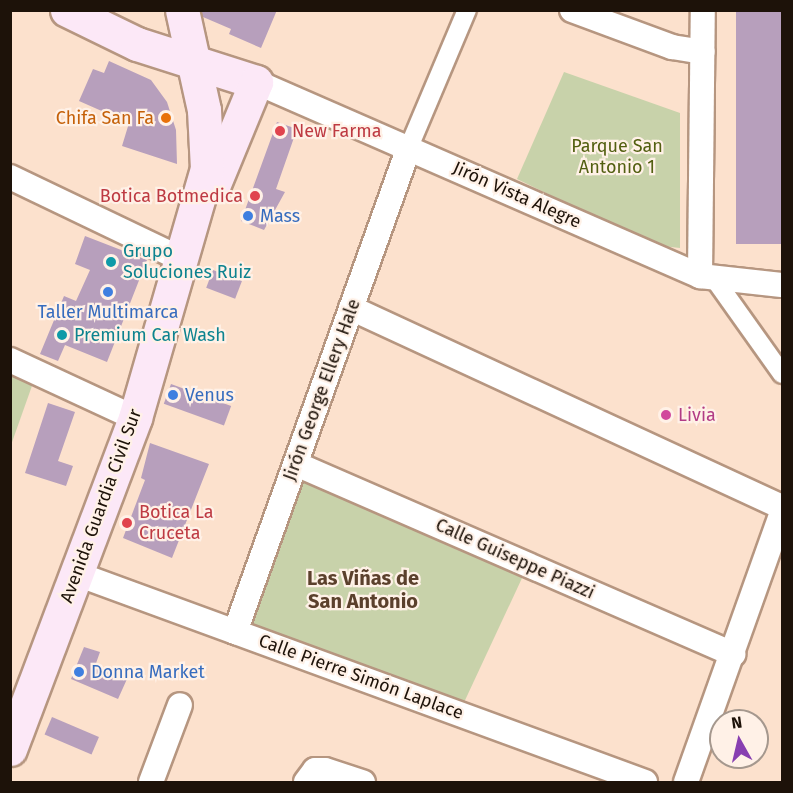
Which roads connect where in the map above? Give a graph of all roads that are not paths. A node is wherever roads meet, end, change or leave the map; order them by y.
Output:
1 (66, 10) edge
2 (182, 10) edge
3 (467, 10) edge
4 (703, 10) edge
5 (576, 11) edge
6 (703, 52) junction
7 (194, 64) junction
8 (256, 82) junction
9 (409, 147) junction
10 (10, 177) edge
11 (183, 260) junction
12 (708, 278) junction
13 (783, 285) edge
14 (351, 308) junction
15 (10, 360) edge
16 (783, 374) edge
17 (135, 418) junction
18 (296, 464) junction
19 (783, 507) edge
20 (783, 512) edge
21 (76, 573) junction
22 (235, 632) junction
23 (733, 654) junction
24 (180, 705) dead end
25 (10, 749) edge
26 (151, 783) edge
27 (306, 783) edge
28 (363, 783) edge
29 (645, 783) edge
30 (686, 783) edge

1 - 7 main road
2 - 7 main road, Avenida Guardia Civil Sur
3 - 9 street
4 - 6 street
5 - 6 street
6 - 12 street
7 - 8 main road
7 - 11 main road, Avenida Guardia Civil Sur
8 - 9 street, Jirón Vista Alegre
8 - 11 main road, Avenida Guardia Civil Sur
9 - 12 street, Jirón Vista Alegre
9 - 14 street, Jirón George Ellery Hale
10 - 11 street
11 - 17 main road, Avenida Guardia Civil Sur
12 - 13 street, Jirón Vista Alegre
12 - 16 street
14 - 18 street, Jirón George Ellery Hale
14 - 19 street
15 - 17 street
17 - 21 main road, Avenida Guardia Civil Sur
18 - 22 street, Jirón George Ellery Hale
18 - 23 street, Calle Guiseppe Piazzi
20 - 23 street
21 - 22 street, Calle Pierre Simón Laplace
21 - 25 main road, Avenida Guardia Civil Sur
22 - 29 street, Calle Pierre Simón Laplace
23 - 30 street
24 - 26 street
27 - 28 street

